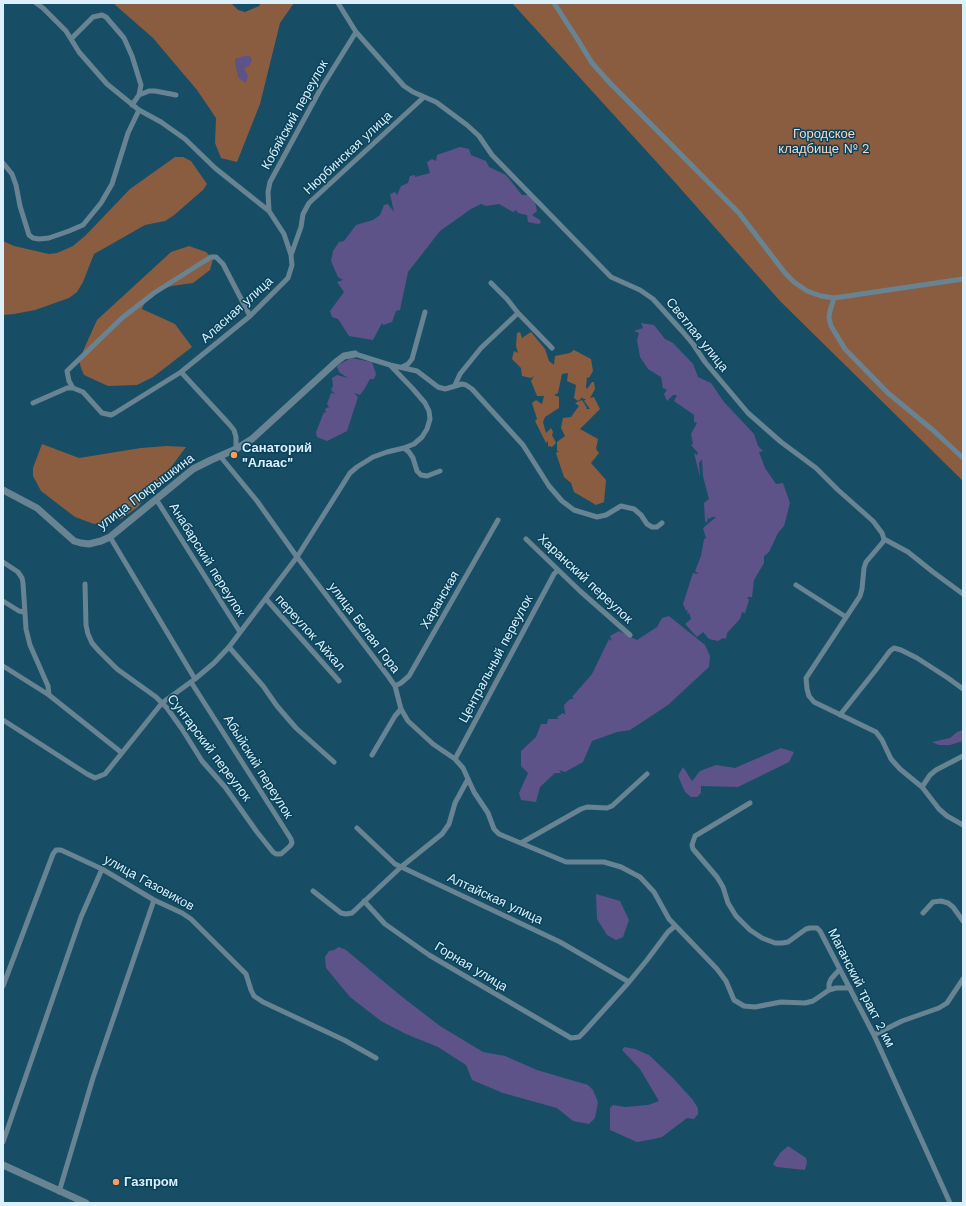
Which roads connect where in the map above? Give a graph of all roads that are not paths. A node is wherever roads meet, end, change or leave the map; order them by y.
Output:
1 (36, 3) edge
2 (338, 3) edge
3 (554, 3) edge
4 (356, 32) junction
5 (71, 39) junction
6 (139, 95) junction
7 (176, 95) dead end
8 (424, 97) junction
9 (132, 105) junction
10 (139, 110) junction
11 (3, 163) edge
12 (269, 211) junction
13 (291, 255) junction
14 (963, 279) edge
15 (491, 283) dead end
16 (834, 298) junction
17 (425, 312) dead end
18 (518, 313) junction
19 (250, 316) junction
20 (552, 348) dead end
21 (355, 354) joint
22 (390, 365) junction
23 (402, 367) junction
24 (181, 372) junction
25 (456, 385) junction
26 (73, 388) junction
27 (33, 403) dead end
28 (236, 448) junction
29 (404, 448) junction
30 (220, 456) junction
31 (963, 458) edge
32 (440, 471) dead end
33 (3, 490) edge
34 (156, 499) junction
35 (498, 520) dead end
36 (662, 523) dead end
37 (110, 537) junction
38 (884, 538) junction
39 (526, 539) dead end
40 (297, 557) junction
41 (3, 562) edge
42 (558, 570) junction
43 (85, 584) dead end
44 (796, 585) dead end
45 (963, 594) edge
46 (266, 599) junction
47 (3, 601) edge
48 (24, 612) junction
49 (846, 617) junction
50 (240, 632) junction
51 (630, 635) dead end
52 (229, 647) junction
53 (3, 666) edge
54 (193, 681) junction
55 (339, 681) dead end
56 (395, 686) junction
57 (963, 689) edge
58 (49, 695) junction
59 (162, 703) junction
60 (401, 709) junction
61 (840, 715) junction
62 (3, 720) edge
63 (122, 753) junction
64 (372, 754) dead end
65 (963, 756) edge
66 (455, 759) junction
67 (334, 762) dead end
68 (647, 774) dead end
69 (468, 779) junction
70 (922, 787) junction
71 (750, 803) dead end
72 (963, 825) edge
73 (357, 828) dead end
74 (521, 843) junction
75 (273, 852) joint
76 (401, 867) junction
77 (102, 869) junction
78 (313, 891) dead end
79 (154, 900) junction
80 (364, 901) junction
81 (923, 913) dead end
82 (963, 921) edge
83 (675, 926) junction
84 (840, 968) junction
85 (963, 978) edge
86 (629, 982) junction
87 (3, 986) edge
88 (960, 987) edge
89 (850, 988) junction
90 (829, 990) junction
91 (874, 1035) junction
92 (376, 1058) dead end
93 (3, 1142) edge
94 (3, 1165) edge
95 (59, 1192) junction
96 (86, 1203) edge
97 (950, 1203) edge

1 - 5 street
2 - 4 street, Светлая улица
3 - 16 street
4 - 8 street, Светлая улица
4 - 12 street, Кобяйский переулок
5 - 6 street
5 - 9 street
6 - 7 street
6 - 9 street
8 - 13 street, Нюрбинская улица
8 - 38 street, Светлая улица
9 - 10 street
10 - 11 street
10 - 12 street
12 - 13 street
13 - 19 street, Аласная улица
14 - 16 street
15 - 18 street
16 - 31 street
17 - 23 street
18 - 20 street
18 - 25 street
19 - 24 street, Аласная улица
19 - 26 street
21 - 22 street
21 - 28 street, улица Покрышкина
22 - 23 street
22 - 29 street
23 - 25 street
24 - 26 street, Аласная улица
24 - 28 street
25 - 36 street
26 - 27 street
28 - 30 street, улица Покрышкина
29 - 32 street
29 - 40 street
30 - 34 street, улица Покрышкина
30 - 40 street, улица Белая Гора
33 - 37 street, улица Покрышкина
34 - 37 street, улица Покрышкина
34 - 50 street, Анабарский переулок
35 - 56 street, Харанская
37 - 54 street, Абыйский переулок
38 - 45 street
38 - 49 street
39 - 42 street, Харанский переулок
40 - 46 street
40 - 56 street, улица Белая Гора
41 - 48 street
42 - 51 street, Харанский переулок
42 - 66 street, Центральный переулок
43 - 59 street, Сунтарский переулок
44 - 49 street
46 - 50 street
46 - 55 street, переулок Айхал
47 - 48 street
48 - 58 street
49 - 61 street
50 - 52 street
52 - 54 street
52 - 67 street
53 - 58 street
54 - 59 street
54 - 75 street, Абыйский переулок
56 - 60 street, улица Белая Гора
57 - 61 street
58 - 63 street
59 - 63 street
59 - 75 street, Сунтарский переулок
60 - 64 street
60 - 66 street, улица Белая Гора
61 - 70 street
62 - 63 street
65 - 70 street
66 - 69 street, улица Белая Гора
68 - 74 street
69 - 74 street, улица Белая Гора
69 - 76 street
70 - 72 street
71 - 84 street, Маганский тракт 2 км
73 - 76 street, Алтайская улица
74 - 83 street, улица Белая Гора
76 - 80 street
76 - 86 street, Алтайская улица
77 - 79 street, улица Газовиков
77 - 87 street, улица Газовиков
77 - 93 street
78 - 80 street
79 - 92 street, улица Газовиков
79 - 95 street
80 - 86 street, Горная улица
81 - 82 street
83 - 86 street
83 - 90 street, улица Белая Гора
84 - 89 street, Маганский тракт 2 км
84 - 90 street
85 - 88 street
88 - 91 street
89 - 90 street, улица Белая Гора
89 - 91 street, Маганский тракт 2 км
91 - 97 street, Маганский тракт 2 км
94 - 95 street
95 - 96 street

